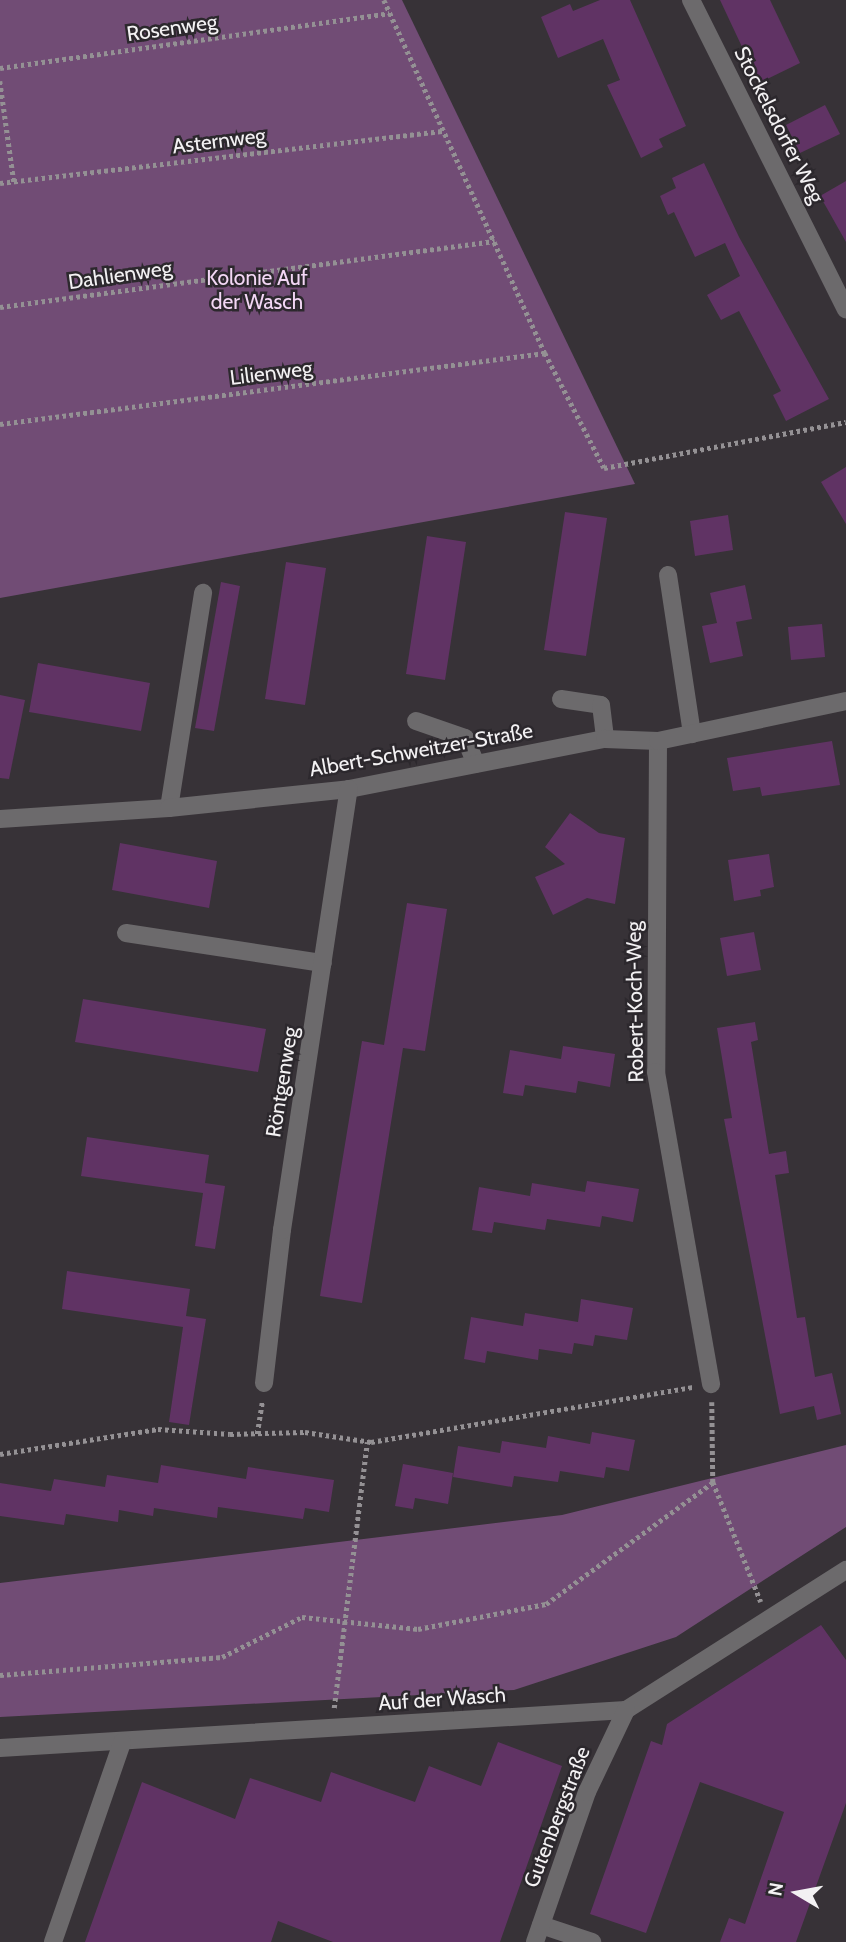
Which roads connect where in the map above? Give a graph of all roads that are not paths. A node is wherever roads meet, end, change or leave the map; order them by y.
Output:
1 (691, 0) edge
2 (846, 309) edge
3 (668, 575) dead end
4 (203, 593) dead end
5 (561, 699) dead end
6 (846, 701) edge
7 (416, 721) dead end
8 (692, 734) junction
9 (605, 739) junction
10 (658, 741) junction
11 (476, 764) junction
12 (349, 789) junction
13 (169, 808) junction
14 (0, 819) edge
15 (126, 933) dead end
16 (323, 963) junction
17 (264, 1383) road end
18 (711, 1384) road end
19 (846, 1570) edge
20 (626, 1710) junction
21 (122, 1743) junction
22 (0, 1748) edge
23 (538, 1933) edge
24 (53, 1942) edge
25 (592, 1942) edge

1 - 2 street, Stockelsdorfer Weg
3 - 8 street
4 - 13 street
5 - 9 street
6 - 8 street, Albert-Schweitzer-Straße
7 - 11 street
8 - 10 street, Albert-Schweitzer-Straße
9 - 10 street, Albert-Schweitzer-Straße
9 - 11 street, Albert-Schweitzer-Straße
10 - 18 street, Robert-Koch-Weg
11 - 12 street, Albert-Schweitzer-Straße
12 - 13 street, Albert-Schweitzer-Straße
12 - 16 street, Röntgenweg
13 - 14 street, Albert-Schweitzer-Straße
15 - 16 street
16 - 17 street, Röntgenweg
19 - 20 street, Auf der Wasch
20 - 21 street, Auf der Wasch
20 - 23 street, Gutenbergstraße
21 - 22 street, Auf der Wasch
21 - 24 street
23 - 25 street

